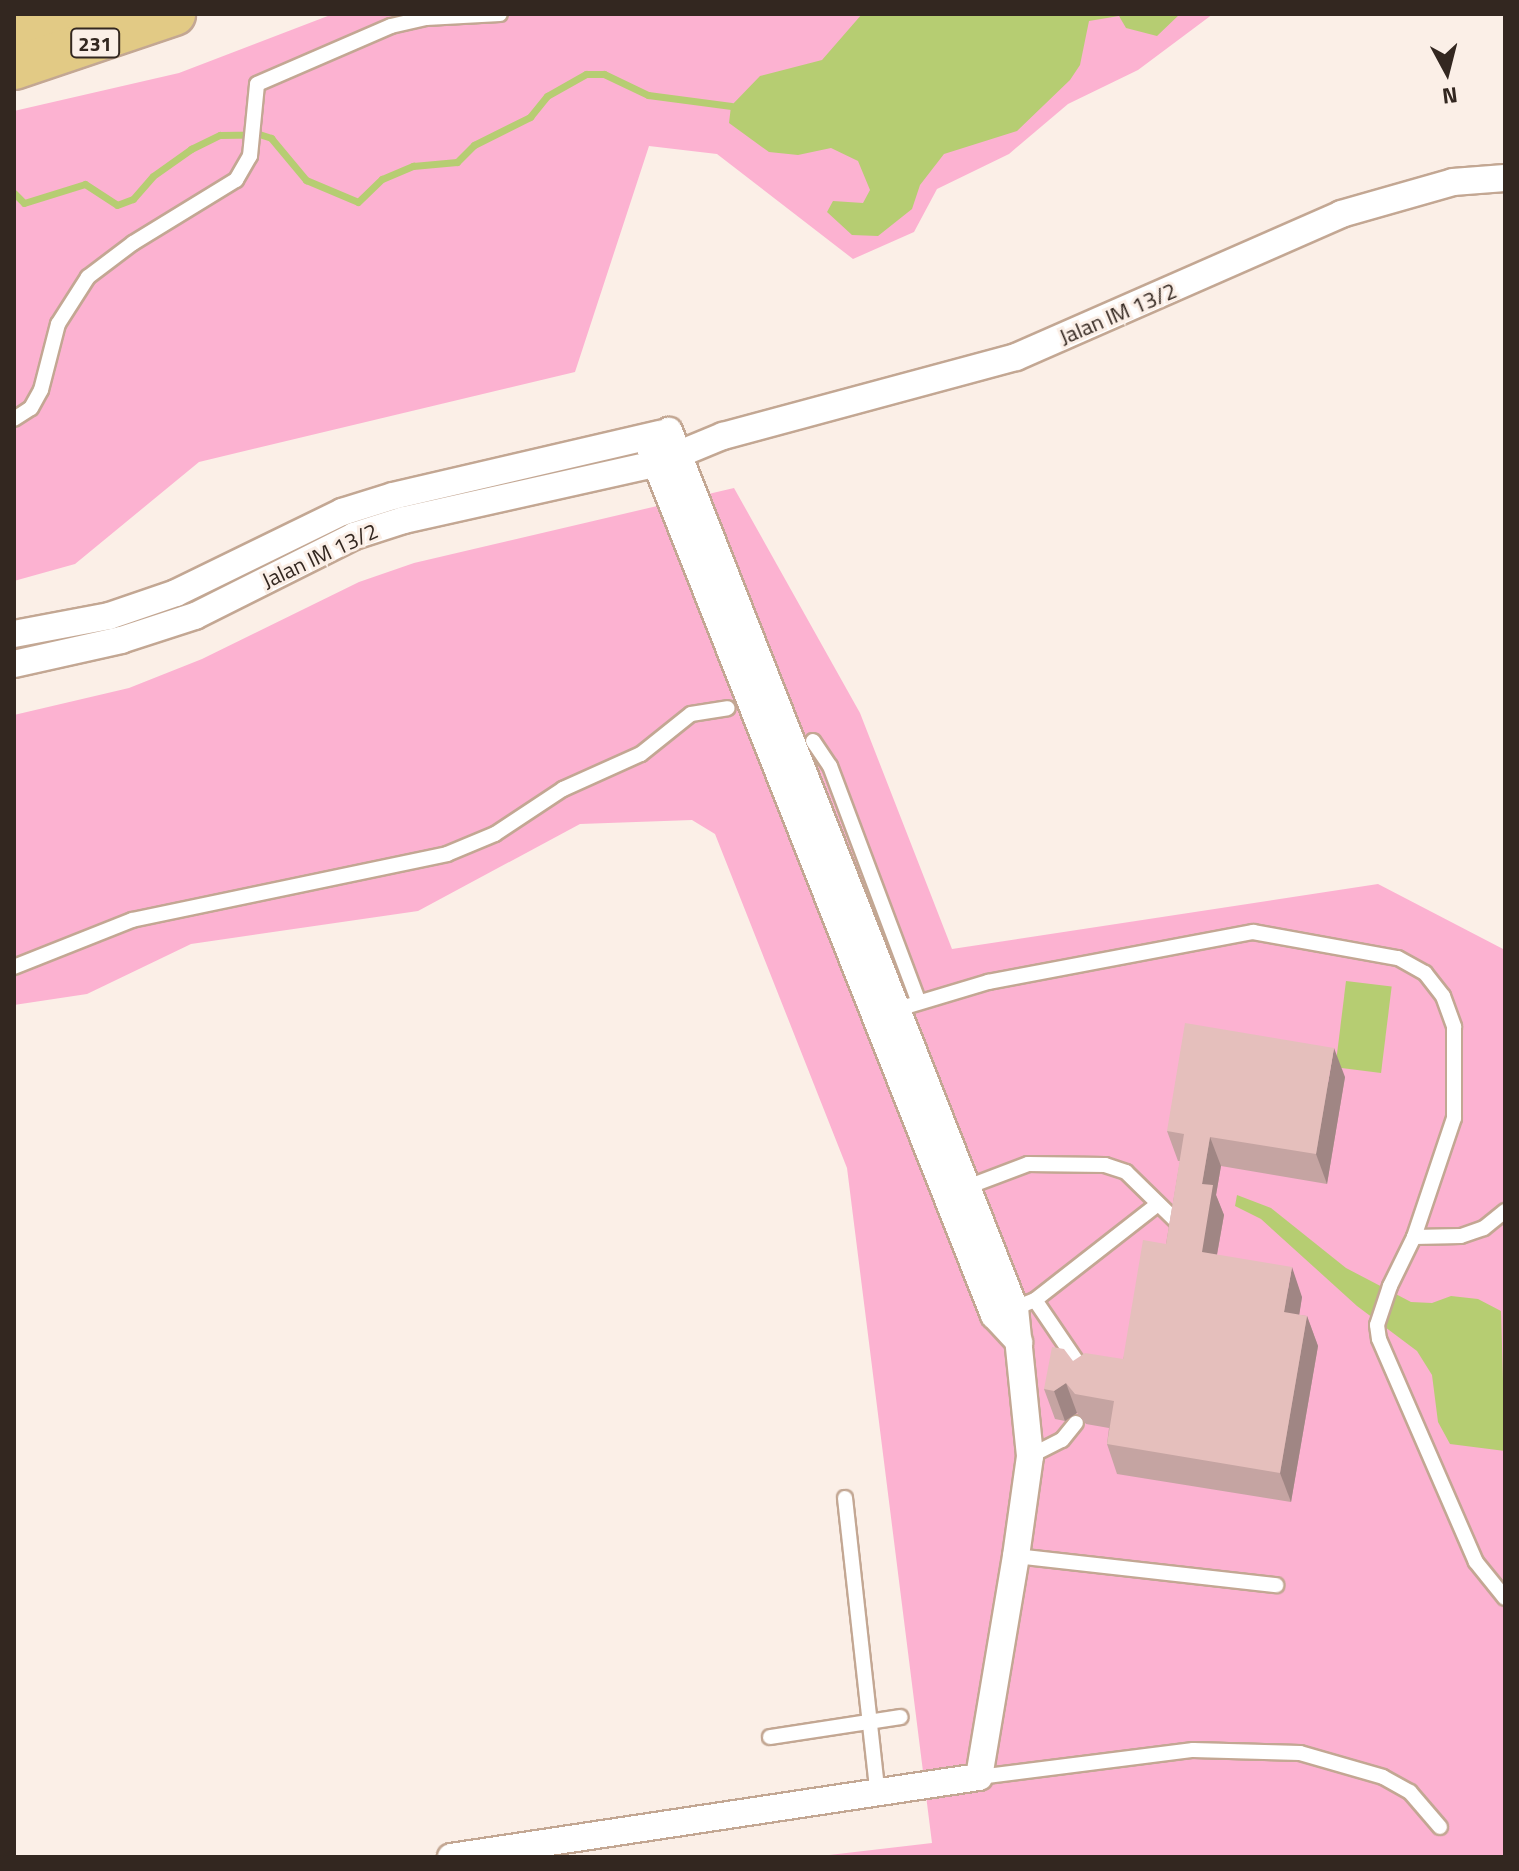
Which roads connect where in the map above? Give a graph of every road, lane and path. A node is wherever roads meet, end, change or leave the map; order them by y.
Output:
1 (82, 14) edge
2 (174, 14) edge
3 (500, 14) edge
4 (14, 33) edge
5 (14, 68) edge
6 (1505, 178) edge
7 (14, 419) edge
8 (657, 434) junction
9 (723, 436) junction
10 (667, 460) junction
11 (14, 634) edge
12 (14, 664) edge
13 (728, 708) dead end
14 (813, 741) dead end
15 (838, 889) junction
16 (14, 967) edge
17 (908, 1005) junction
18 (907, 1064) junction
19 (957, 1191) junction
20 (1158, 1204) junction
21 (1505, 1211) edge
22 (1178, 1223) edge
23 (1414, 1237) junction
24 (1014, 1308) junction
25 (1086, 1381) edge
26 (1076, 1423) dead end
27 (1030, 1456) junction
28 (845, 1498) dead end
29 (1016, 1556) junction
30 (1276, 1585) dead end
31 (1505, 1598) edge
32 (900, 1717) dead end
33 (867, 1721) junction
34 (770, 1737) dead end
35 (979, 1777) junction
36 (877, 1790) junction
37 (1440, 1827) dead end
38 (451, 1857) edge

1 - 4 main road, 231
2 - 5 main road, 231
3 - 7 lane
6 - 9 street, Jalan IM 13/2
8 - 9 street, Jalan IM 13/2
8 - 10 street
8 - 11 street, Jalan IM 13/2
9 - 10 street, Jalan IM 13/2
10 - 12 street, Jalan IM 13/2
10 - 15 street
13 - 16 lane
14 - 17 lane
15 - 17 street
15 - 18 street
17 - 18 street
17 - 23 lane
18 - 19 street
19 - 20 lane
19 - 24 street
20 - 22 lane
20 - 24 lane
21 - 23 lane
23 - 31 lane
24 - 25 lane
24 - 27 street
26 - 27 lane
27 - 29 street
28 - 33 lane
29 - 30 lane
29 - 35 street
32 - 33 lane
33 - 34 lane
33 - 36 lane
35 - 36 street
35 - 37 lane
36 - 38 street

